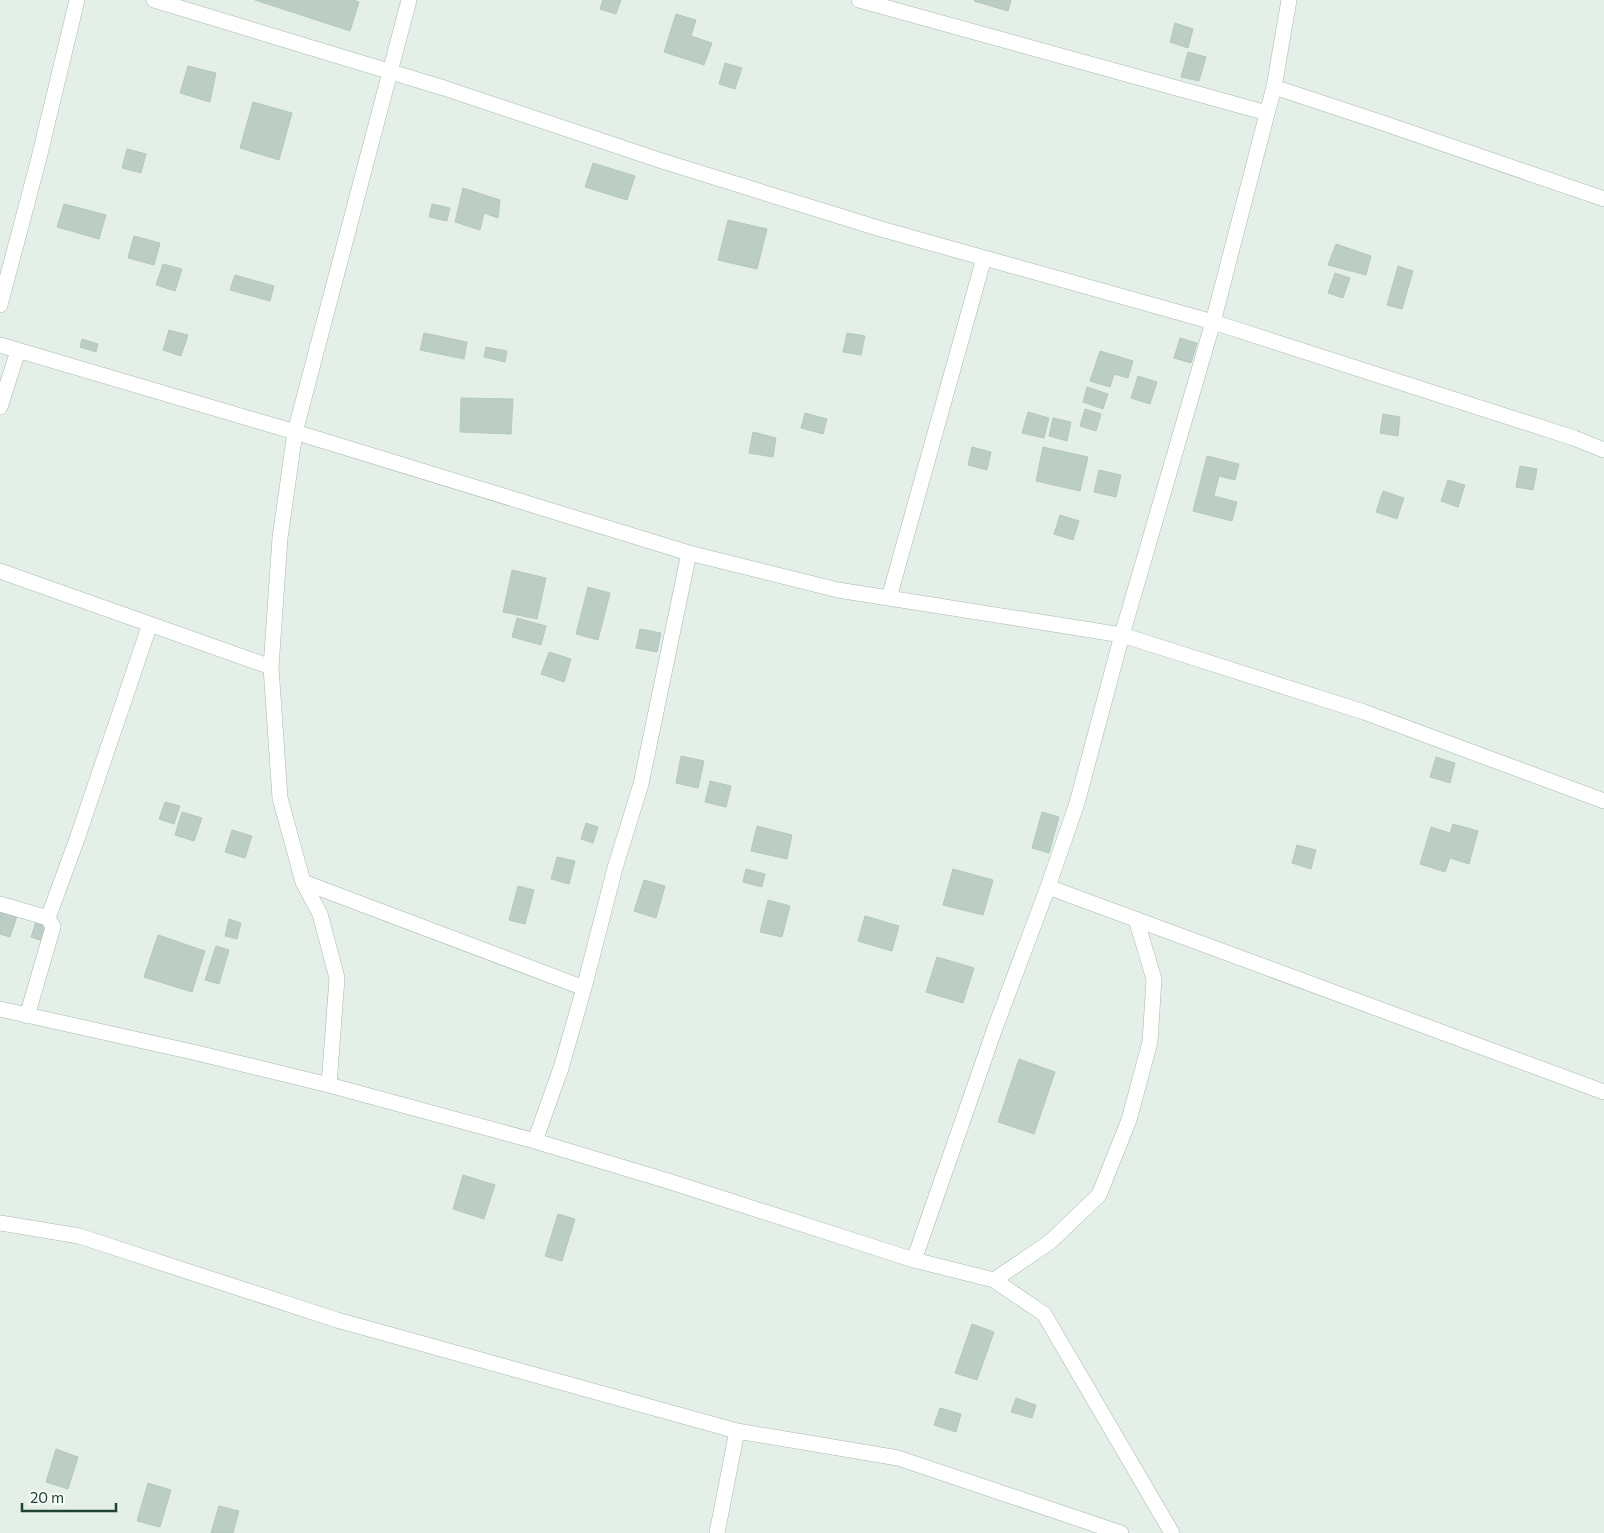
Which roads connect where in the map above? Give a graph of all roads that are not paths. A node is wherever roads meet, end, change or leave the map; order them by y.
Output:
1 (77, 0) edge
2 (154, 0) edge
3 (409, 0) edge
4 (859, 0) edge
5 (1289, 0) edge
6 (390, 72) junction
7 (1274, 87) junction
8 (1267, 113) junction
9 (1604, 199) edge
10 (984, 258) junction
11 (0, 305) edge
12 (1213, 322) junction
13 (0, 345) edge
14 (18, 351) junction
15 (0, 407) edge
16 (295, 432) junction
17 (1604, 450) edge
18 (689, 553) junction
19 (0, 571) edge
20 (889, 598) junction
21 (150, 624) junction
22 (1122, 635) junction
23 (271, 666) junction
24 (1604, 801) edge
25 (303, 882) junction
26 (1048, 887) junction
27 (0, 904) edge
28 (48, 918) junction
29 (1136, 919) junction
30 (584, 988) junction
31 (0, 1009) edge
32 (27, 1016) junction
33 (329, 1085) junction
34 (1604, 1092) edge
35 (535, 1141) junction
36 (0, 1223) edge
37 (914, 1260) junction
38 (994, 1280) junction
39 (737, 1431) junction
40 (717, 1533) edge
41 (1121, 1533) edge
42 (1172, 1533) edge

1 - 11 street
2 - 6 street
3 - 6 street
4 - 8 street
5 - 7 street
6 - 10 street
6 - 16 street
7 - 8 street
7 - 9 street
8 - 12 street
10 - 12 street
10 - 20 street
12 - 17 street
12 - 22 street
13 - 14 street
14 - 15 street
14 - 16 street
16 - 18 street
16 - 23 street
18 - 20 street
18 - 30 street
19 - 21 street
20 - 22 street
21 - 23 street
21 - 28 street
22 - 24 street
22 - 26 street
23 - 25 street
25 - 30 street
25 - 33 street
26 - 29 street
26 - 37 street
27 - 28 street
28 - 32 street
29 - 34 street
29 - 38 street
30 - 35 street
31 - 32 street
32 - 33 street
33 - 35 street
35 - 37 street
36 - 39 street
37 - 38 street
38 - 42 street
39 - 40 street
39 - 41 street

